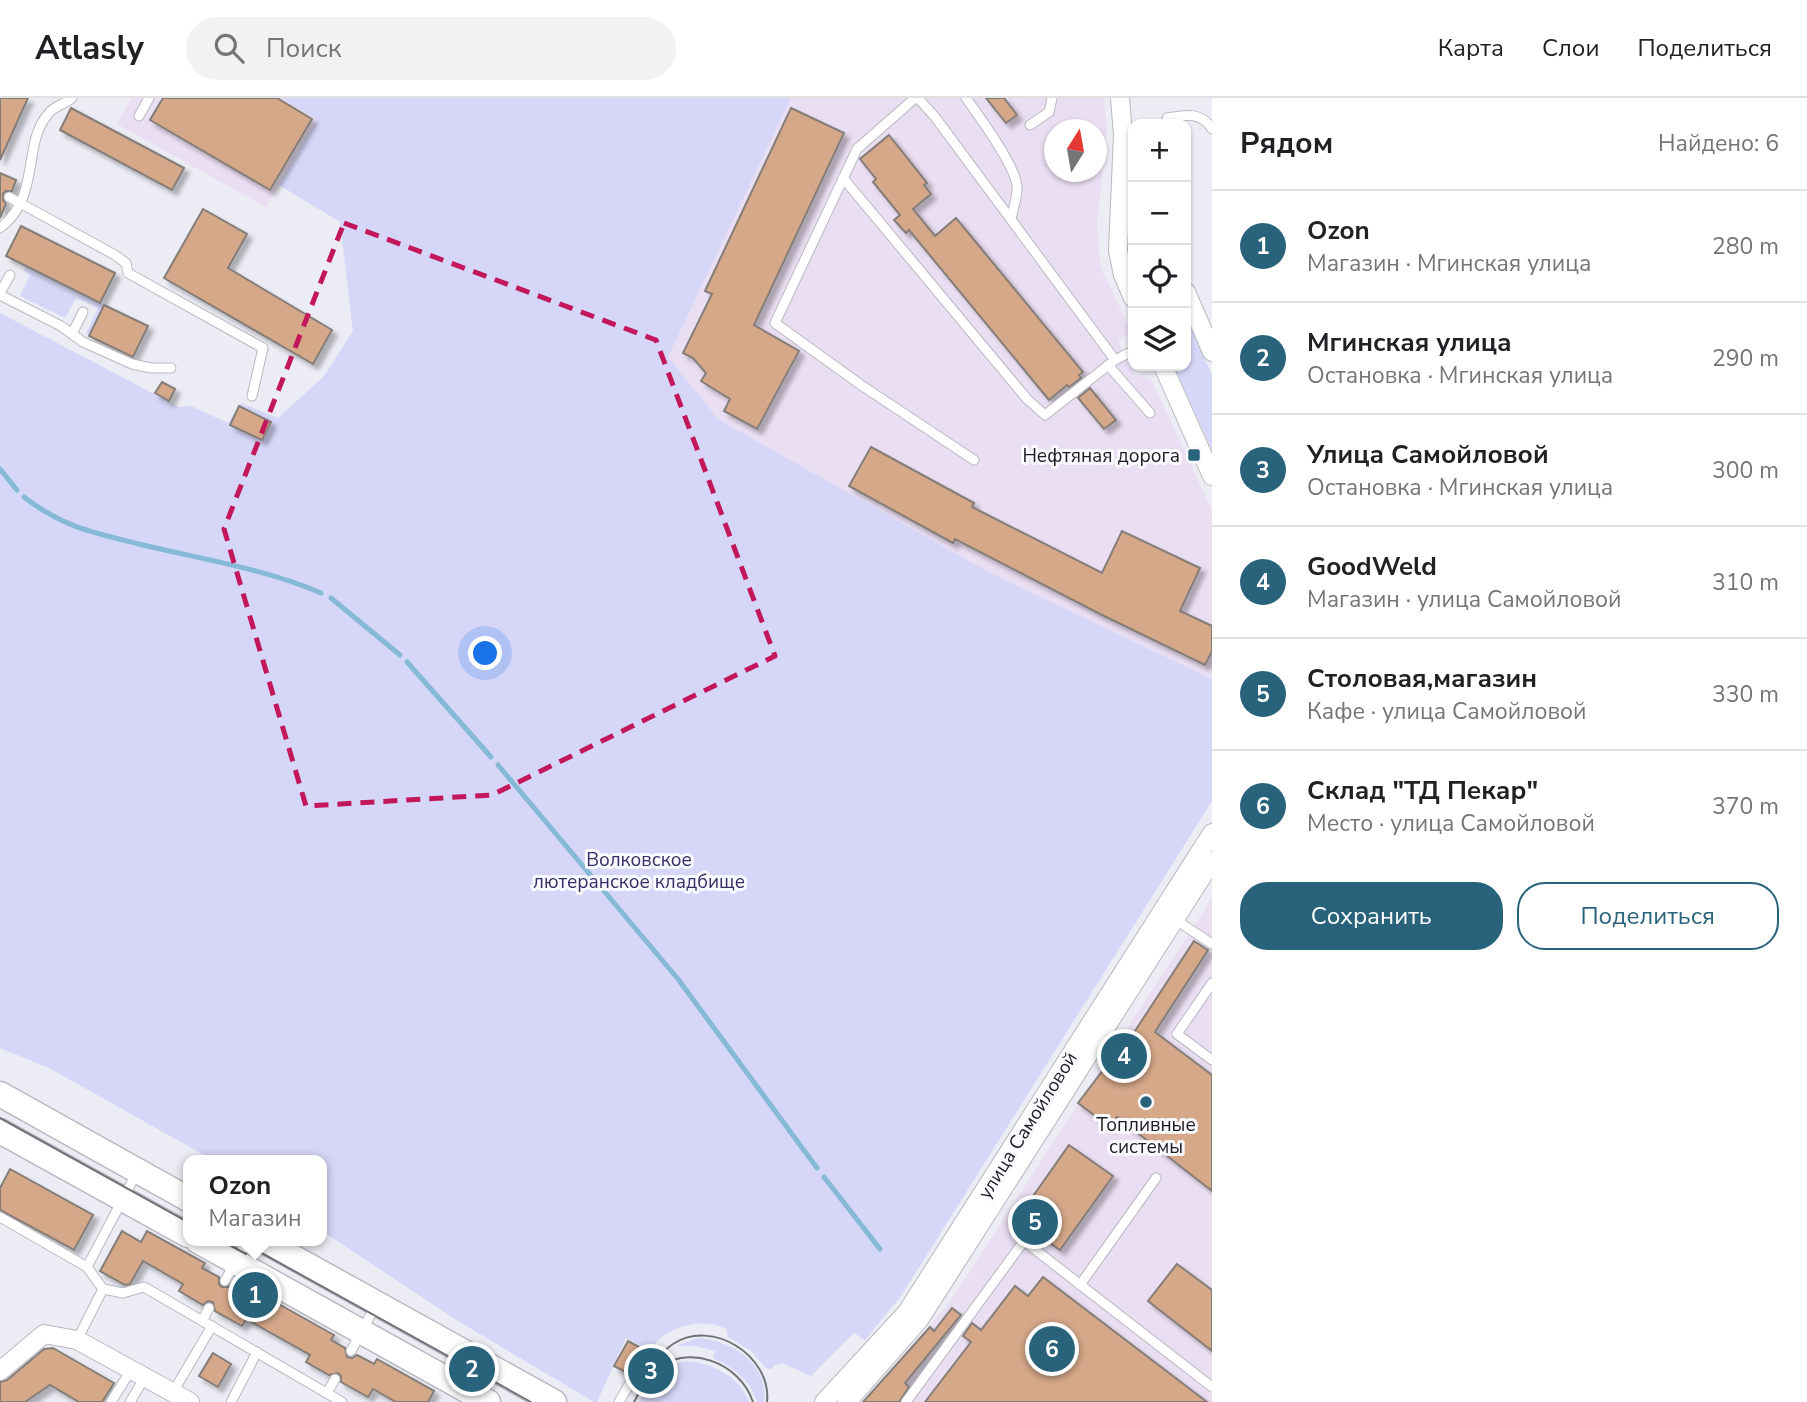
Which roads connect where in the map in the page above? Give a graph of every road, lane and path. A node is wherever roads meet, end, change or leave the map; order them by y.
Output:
1 (72, 98) edge
2 (149, 98) edge
3 (917, 98) edge
4 (966, 98) edge
5 (1052, 98) edge
6 (1120, 98) edge
7 (139, 116) dead end
8 (1167, 118) dead end
9 (1030, 125) dead end
10 (1212, 129) edge
11 (843, 178) junction
12 (9, 197) dead end
13 (22, 204) junction
14 (1011, 219) junction
15 (0, 228) edge
16 (1128, 267) edge
17 (10, 275) dead end
18 (1124, 275) junction
19 (1128, 285) edge
20 (0, 294) edge
21 (1191, 304) edge
22 (83, 312) dead end
23 (72, 334) junction
24 (1212, 352) edge
25 (1128, 354) edge
26 (1112, 363) junction
27 (171, 368) dead end
28 (1165, 371) edge
29 (252, 396) dead end
30 (1150, 412) dead end
31 (974, 460) dead end
32 (1212, 476) edge
33 (1212, 833) edge
34 (1212, 860) edge
35 (1169, 915) junction
36 (1212, 944) edge
37 (1212, 983) edge
38 (1212, 1059) edge
39 (7, 1121) edge
40 (138, 1171) junction
41 (1156, 1178) dead end
42 (183, 1196) edge
43 (122, 1199) junction
44 (0, 1217) edge
45 (183, 1232) edge
46 (208, 1246) edge
47 (273, 1246) edge
48 (236, 1261) edge
49 (87, 1267) junction
50 (1080, 1285) junction
51 (103, 1289) junction
52 (377, 1304) junction
53 (209, 1308) dead end
54 (202, 1321) junction
55 (212, 1326) junction
56 (77, 1340) junction
57 (356, 1341) junction
58 (257, 1352) junction
59 (0, 1371) edge
60 (138, 1373) junction
61 (335, 1379) dead end
62 (630, 1383) dead end
63 (1212, 1387) edge
64 (173, 1392) junction
65 (327, 1393) junction
66 (479, 1400) edge
67 (111, 1402) edge
68 (130, 1402) edge
69 (190, 1402) edge
70 (231, 1402) edge
71 (342, 1402) edge
72 (554, 1402) edge
73 (619, 1402) edge
74 (824, 1402) edge
75 (847, 1402) edge
76 (906, 1402) edge

1 - 13 lane
2 - 7 lane
3 - 11 lane
3 - 14 lane
4 - 14 lane
5 - 9 lane
6 - 18 street
8 - 10 lane
11 - 26 lane
11 - 31 lane
12 - 13 lane
13 - 15 lane
13 - 29 lane
14 - 26 lane
16 - 18 street
17 - 20 lane
18 - 19 street
20 - 23 lane
21 - 24 street
22 - 23 lane
23 - 27 lane
25 - 26 lane
26 - 30 lane
28 - 32 street
33 - 35 street, улица Самойловой
34 - 35 street, улица Самойловой
35 - 36 lane
35 - 74 street, улица Самойловой
35 - 75 street, улица Самойловой
37 - 38 lane
39 - 40 street
39 - 43 street
40 - 42 street
40 - 43 lane
41 - 50 lane
43 - 45 street
43 - 49 lane
44 - 49 lane
46 - 48 street
47 - 52 street
48 - 57 street
49 - 51 lane
50 - 63 lane
50 - 76 lane
51 - 54 lane
51 - 56 lane
52 - 57 lane
52 - 72 street
53 - 54 lane
54 - 55 lane
55 - 58 lane
55 - 64 lane
56 - 59 street
56 - 60 street
57 - 66 street
58 - 65 lane
58 - 70 lane
60 - 64 street
60 - 67 lane
60 - 68 lane
61 - 65 lane
62 - 73 lane
64 - 69 street
65 - 71 lane

